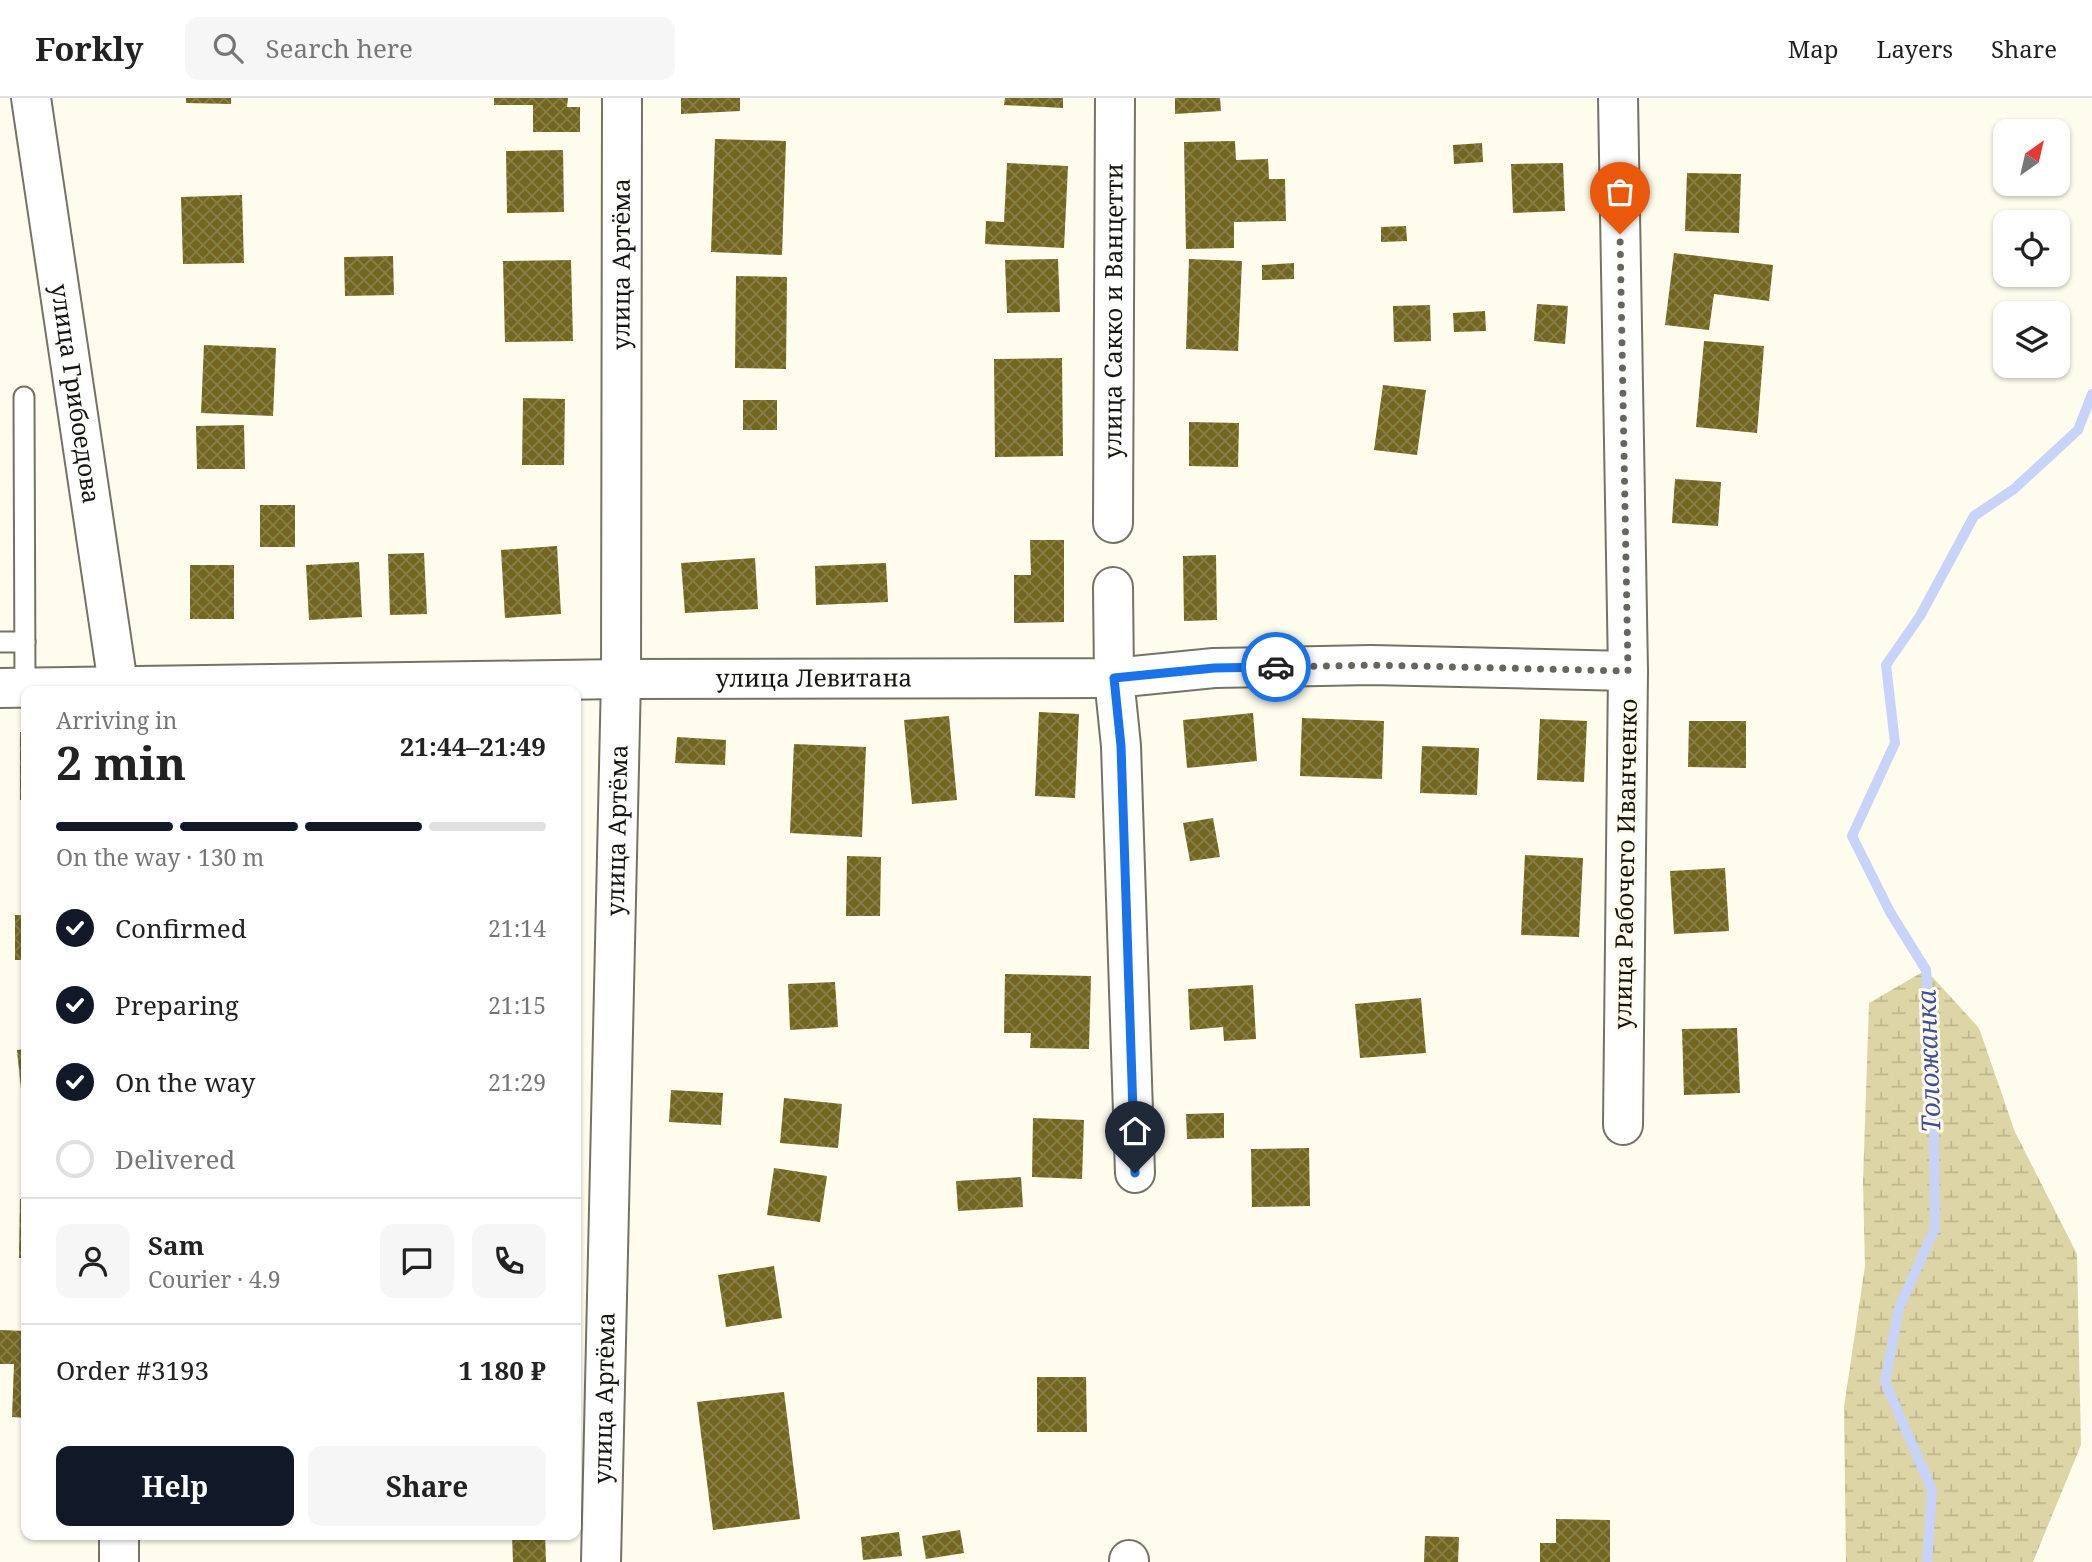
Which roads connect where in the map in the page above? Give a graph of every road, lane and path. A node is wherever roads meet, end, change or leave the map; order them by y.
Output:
1 (31, 98) edge
2 (622, 98) edge
3 (1115, 98) edge
4 (1618, 98) edge
5 (24, 397) dead end
6 (1113, 523) dead end
7 (1113, 587) dead end
8 (0, 642) edge
9 (24, 642) junction
10 (1628, 671) junction
11 (1114, 678) junction
12 (621, 679) junction
13 (118, 686) edge
14 (269, 686) edge
15 (12, 688) edge
16 (1623, 1125) dead end
17 (1135, 1173) dead end
18 (119, 1540) edge
19 (119, 1562) edge
20 (601, 1562) edge

1 - 13 street, улица Грибоедова
2 - 12 street, улица Артёма
3 - 6 street, улица Сакко и Ванцетти
4 - 10 street, улица Рабочего Иванченко
5 - 9 lane
7 - 11 street
8 - 9 lane
9 - 15 lane
10 - 11 street, улица Левитана
10 - 16 street, улица Рабочего Иванченко
11 - 12 street, улица Левитана
11 - 17 street
12 - 14 street, улица Левитана
12 - 20 street, улица Артёма
18 - 19 street

